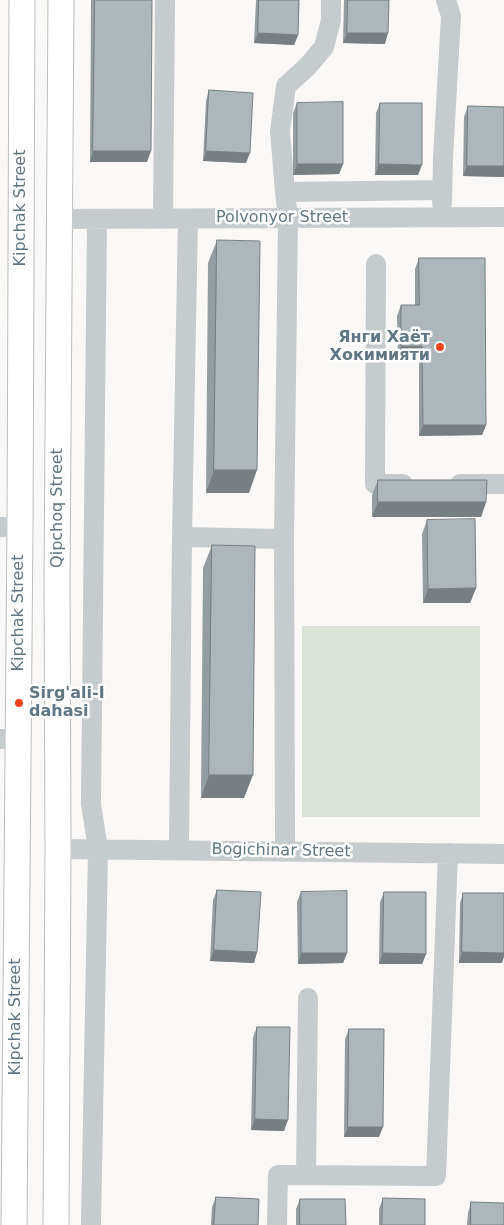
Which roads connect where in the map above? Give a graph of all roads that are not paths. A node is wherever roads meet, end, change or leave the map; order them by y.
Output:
1 (22, 0) edge
2 (61, 0) edge
3 (165, 0) edge
4 (331, 0) edge
5 (446, 0) edge
6 (60, 166) junction
7 (22, 167) junction
8 (442, 190) junction
9 (285, 192) junction
10 (442, 217) junction
11 (504, 217) edge
12 (288, 218) junction
13 (60, 219) junction
14 (97, 219) junction
15 (163, 219) junction
16 (188, 219) junction
17 (376, 264) dead end
18 (504, 484) edge
19 (10, 527) edge
20 (182, 537) junction
21 (284, 539) junction
22 (9, 739) edge
23 (58, 849) junction
24 (98, 849) junction
25 (179, 850) junction
26 (285, 851) junction
27 (448, 853) junction
28 (504, 854) edge
29 (308, 998) dead end
30 (8, 1131) edge
31 (306, 1175) junction
32 (14, 1225) edge
33 (56, 1225) edge
34 (91, 1225) edge
35 (277, 1225) edge

1 - 7 main road, Kipchak Street
2 - 6 main road
3 - 15 street
4 - 9 street
5 - 8 street
6 - 7 main road
6 - 13 main road, Qipchoq Street
7 - 19 main road, Kipchak Street
8 - 9 street
8 - 10 street
9 - 12 street
10 - 11 street, Polvonyor Street
10 - 12 street, Polvonyor Street
12 - 16 street, Polvonyor Street
12 - 21 street
13 - 14 street, Polvonyor Street
13 - 23 main road, Qipchoq Street
14 - 15 street, Polvonyor Street
14 - 24 street
15 - 16 street, Polvonyor Street
16 - 20 street
17 - 18 street
19 - 22 main road, Kipchak Street
20 - 21 street
20 - 25 street
21 - 26 street
22 - 30 main road, Kipchak Street
23 - 24 street, Bogichinar Street
23 - 33 main road
24 - 25 street, Bogichinar Street
24 - 34 street
25 - 26 street, Bogichinar Street
26 - 27 street, Bogichinar Street
27 - 28 street, Bogichinar Street
27 - 31 street
29 - 31 street
30 - 32 main road, Kipchak Street
31 - 35 street

